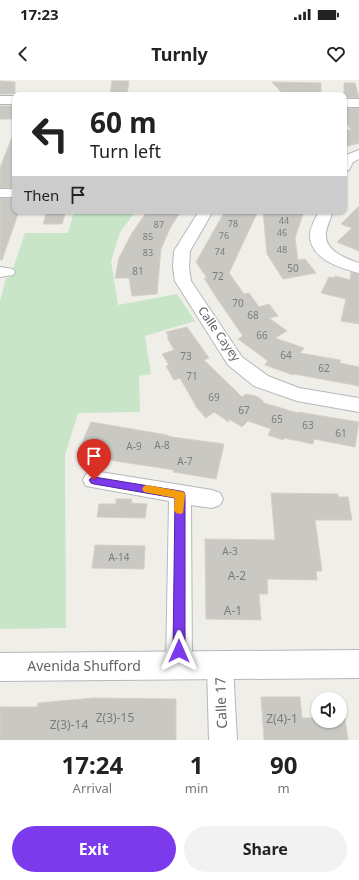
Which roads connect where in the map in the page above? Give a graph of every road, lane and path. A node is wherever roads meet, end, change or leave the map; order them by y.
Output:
1 (0, 100) edge
2 (12, 100) edge
3 (347, 103) edge
4 (359, 103) edge
5 (359, 154) edge
6 (347, 161) edge
7 (0, 193) edge
8 (12, 193) edge
9 (204, 214) edge
10 (325, 214) edge
11 (359, 268) edge
12 (359, 405) edge
13 (94, 480) dead end
14 (180, 495) junction
15 (212, 498) dead end
16 (359, 664) edge
17 (179, 666) junction
18 (220, 666) junction
19 (0, 667) edge
20 (223, 740) edge

1 - 2 street
3 - 4 street
5 - 6 street
7 - 8 street
9 - 12 street, Calle Cayey
10 - 11 street
13 - 14 street
14 - 15 street
14 - 17 street
16 - 18 street, Avenida Shufford
17 - 18 street, Avenida Shufford
17 - 19 street, Avenida Shufford
18 - 20 street, Calle 17

